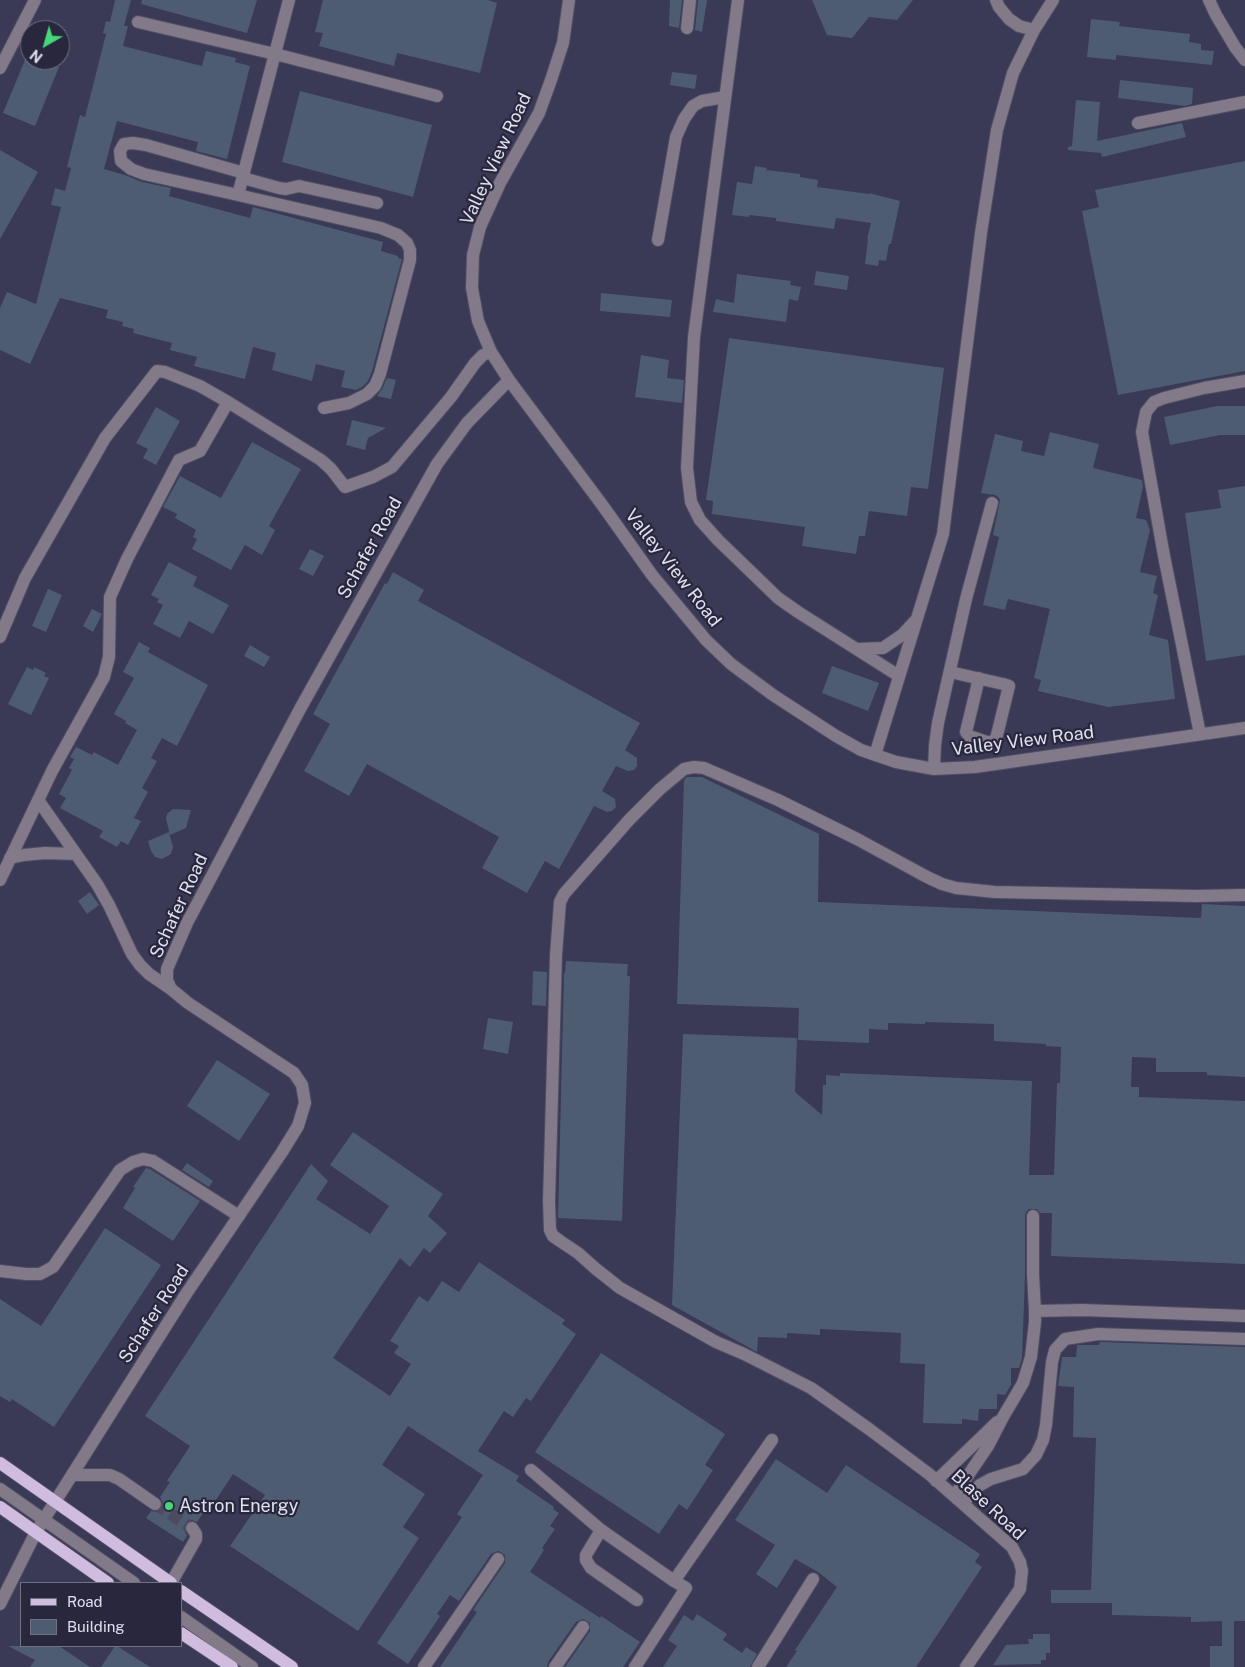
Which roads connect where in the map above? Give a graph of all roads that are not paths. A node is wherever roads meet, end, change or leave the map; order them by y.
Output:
1 (35, 0) edge
2 (289, 0) edge
3 (569, 0) edge
4 (690, 0) edge
5 (738, 0) edge
6 (996, 0) edge
7 (1053, 0) edge
8 (1209, 0) edge
9 (138, 22) dead end
10 (687, 28) dead end
11 (1034, 30) junction
12 (275, 54) junction
13 (1245, 60) edge
14 (0, 68) edge
15 (437, 96) dead end
16 (725, 97) junction
17 (1245, 102) edge
18 (1138, 123) dead end
19 (243, 176) junction
20 (238, 195) junction
21 (377, 203) dead end
22 (658, 240) dead end
23 (491, 352) junction
24 (509, 380) junction
25 (1245, 381) edge
26 (228, 402) junction
27 (324, 408) dead end
28 (992, 503) dead end
29 (918, 617) junction
30 (0, 637) edge
31 (857, 649) junction
32 (950, 672) junction
33 (899, 676) junction
34 (979, 678) junction
35 (1245, 728) edge
36 (1200, 734) junction
37 (875, 755) junction
38 (934, 769) junction
39 (38, 800) junction
40 (76, 854) junction
41 (10, 858) junction
42 (0, 880) edge
43 (1245, 895) edge
44 (172, 989) junction
45 (239, 1216) junction
46 (1033, 1216) dead end
47 (0, 1271) edge
48 (1034, 1311) junction
49 (1245, 1316) edge
50 (1245, 1339) edge
51 (1003, 1416) junction
52 (772, 1440) dead end
53 (0, 1463) edge
54 (531, 1470) dead end
55 (74, 1474) junction
56 (932, 1477) junction
57 (0, 1489) edge
58 (959, 1500) junction
59 (56, 1502) junction
60 (155, 1504) tunnel mouth
61 (0, 1507) edge
62 (45, 1520) junction
63 (192, 1528) dead end
64 (601, 1530) junction
65 (36, 1532) junction
66 (498, 1559) dead end
67 (813, 1579) dead end
68 (674, 1581) junction
69 (107, 1582) edge
70 (133, 1582) edge
71 (170, 1582) edge
72 (172, 1582) edge
73 (182, 1592) edge
74 (637, 1600) dead end
75 (0, 1604) edge
76 (182, 1618) edge
77 (583, 1627) dead end
78 (182, 1634) edge
79 (232, 1667) edge
80 (252, 1667) edge
81 (292, 1667) edge
82 (424, 1667) edge
83 (555, 1667) edge
84 (635, 1667) edge
85 (758, 1667) edge
86 (966, 1667) edge

1 - 14 street
2 - 12 street
3 - 23 street, Valley View Road
4 - 10 street
5 - 16 street
6 - 11 street
7 - 11 street
8 - 13 street
9 - 12 street
11 - 29 street
12 - 15 street
12 - 19 street
16 - 22 street
16 - 31 street
17 - 18 street
19 - 20 street
19 - 20 street
19 - 21 street
20 - 27 street
23 - 24 street, Valley View Road
23 - 26 street
24 - 37 street, Valley View Road
24 - 44 street, Schafer Road
25 - 36 street
26 - 30 street
26 - 39 street
28 - 32 street
29 - 31 street
29 - 33 street
31 - 33 street
32 - 34 street
32 - 38 street
33 - 37 street
34 - 34 street
35 - 36 street, Valley View Road
36 - 38 street, Valley View Road
37 - 38 street, Valley View Road
39 - 40 street
39 - 41 street
40 - 41 street
40 - 44 street
41 - 42 street
43 - 56 street, Blase Road
44 - 45 street, Schafer Road
45 - 47 street
45 - 55 street, Schafer Road
46 - 48 street
48 - 49 street
48 - 51 street
50 - 58 street
51 - 56 street
51 - 58 street
52 - 68 street
53 - 59 main road
54 - 64 street
55 - 59 street, Schafer Road
55 - 60 street
56 - 58 street, Blase Road
57 - 62 street
58 - 86 street, Blase Road
59 - 62 street, Schafer Road
59 - 71 main road
61 - 65 main road
62 - 65 street, Schafer Road
62 - 70 street
63 - 72 street
64 - 68 street
64 - 74 street
65 - 69 main road
65 - 75 street, Schafer Road
66 - 82 street
67 - 85 street
68 - 84 street
73 - 81 main road
76 - 80 street
77 - 83 street
78 - 79 main road

